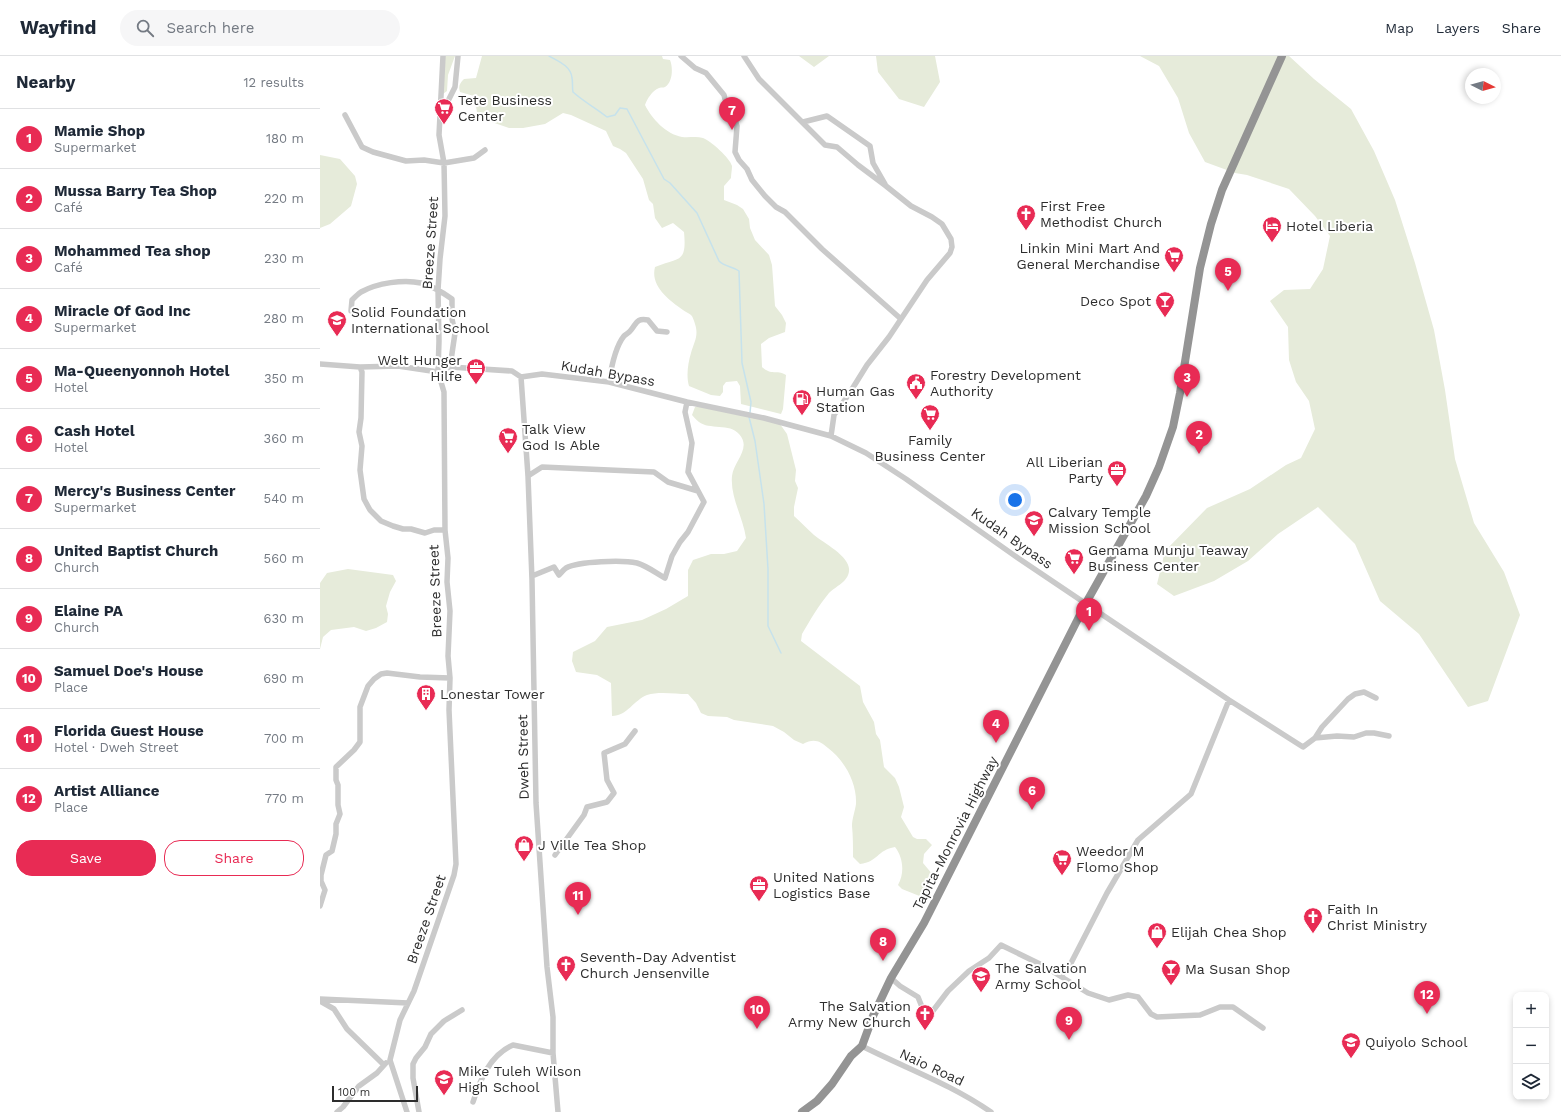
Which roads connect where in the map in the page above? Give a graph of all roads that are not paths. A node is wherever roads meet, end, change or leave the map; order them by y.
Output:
1 (443, 56) edge
2 (458, 56) edge
3 (681, 56) edge
4 (744, 56) edge
5 (1282, 56) edge
6 (345, 115) dead end
7 (803, 122) junction
8 (439, 125) junction
9 (486, 150) dead end
10 (444, 163) junction
11 (886, 186) junction
12 (438, 290) junction
13 (351, 311) dead end
14 (901, 319) junction
15 (667, 332) dead end
16 (320, 364) edge
17 (360, 366) junction
18 (450, 367) junction
19 (438, 372) junction
20 (521, 377) junction
21 (609, 382) junction
22 (687, 402) junction
23 (830, 436) junction
24 (528, 476) junction
25 (698, 491) junction
26 (445, 530) junction
27 (532, 576) junction
28 (1086, 603) junction
29 (450, 678) junction
30 (1376, 698) dead end
31 (1229, 700) junction
32 (635, 731) dead end
33 (1389, 736) dead end
34 (1315, 738) junction
35 (555, 855) dead end
36 (320, 906) edge
37 (1061, 976) junction
38 (891, 978) junction
39 (320, 1000) edge
40 (408, 1003) junction
41 (462, 1010) dead end
42 (1263, 1028) dead end
43 (862, 1046) junction
44 (553, 1053) junction
45 (390, 1060) junction
46 (384, 1065) junction
47 (473, 1102) dead end
48 (337, 1112) edge
49 (407, 1112) edge
50 (419, 1112) edge
51 (558, 1112) edge
52 (802, 1112) edge
53 (991, 1112) edge

1 - 8 street, Breeze Street
2 - 8 street
3 - 14 street
4 - 7 street
5 - 28 highway, Tapita-Monrovia Highway
6 - 10 street
7 - 11 street
7 - 11 street
8 - 10 street, Breeze Street
9 - 10 street
10 - 12 street, Breeze Street
11 - 14 street
12 - 13 street
12 - 18 street
12 - 19 street, Breeze Street
14 - 23 street
15 - 21 street
16 - 17 street
17 - 19 street
17 - 26 street
18 - 19 street, Kudah Bypass
18 - 20 street, Kudah Bypass
19 - 26 street, Breeze Street
20 - 21 street, Kudah Bypass
20 - 24 street, Dweh Street
21 - 22 street, Kudah Bypass
22 - 23 street, Kudah Bypass
22 - 25 street
23 - 28 street, Kudah Bypass
24 - 25 street
24 - 27 street, Dweh Street
25 - 27 street
26 - 29 street, Breeze Street
27 - 44 street, Dweh Street
28 - 31 street, Kudah Bypass
28 - 38 highway, Tapita-Monrovia Highway
29 - 36 street
29 - 40 street, Breeze Street
30 - 34 street
31 - 34 street, Kudah Bypass
31 - 37 street
32 - 35 street
33 - 34 street
37 - 38 street
37 - 42 street
38 - 43 highway, Tapita-Monrovia Highway
39 - 40 street
39 - 46 street
40 - 45 street, Breeze Street
41 - 50 street
43 - 52 highway, Tapita-Monrovia Highway
43 - 53 street, Naio Road
44 - 47 street
44 - 51 street, Dweh Street
45 - 46 street
45 - 49 street
46 - 48 street

